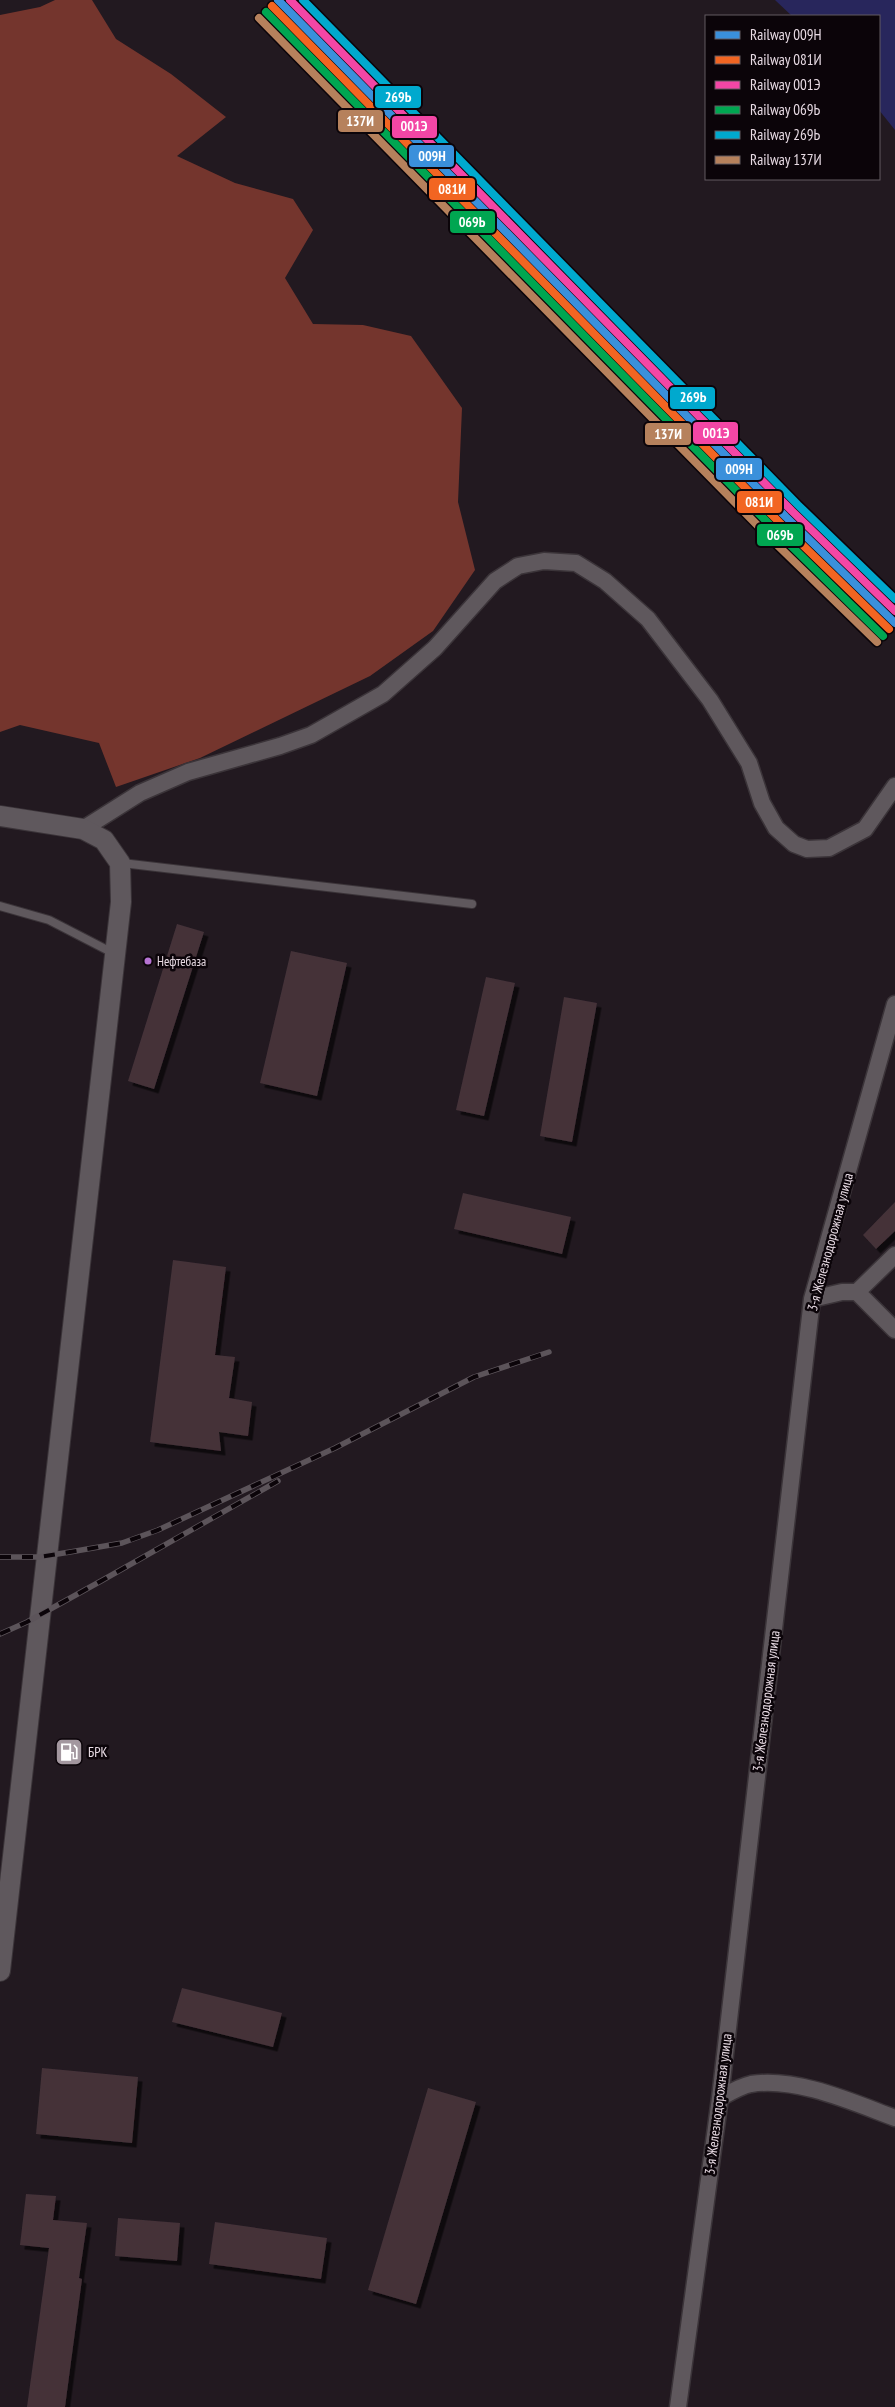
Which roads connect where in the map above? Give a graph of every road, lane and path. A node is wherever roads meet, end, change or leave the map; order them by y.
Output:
1 (895, 786) edge
2 (0, 816) edge
3 (83, 829) junction
4 (120, 863) junction
5 (472, 904) dead end
6 (0, 906) edge
7 (116, 954) junction
8 (895, 1004) edge
9 (895, 1255) edge
10 (857, 1292) junction
11 (812, 1299) junction
12 (895, 1330) edge
13 (0, 1971) edge
14 (720, 2098) junction
15 (895, 2118) edge
16 (678, 2407) edge

1 - 3 street
2 - 3 street
3 - 4 street
4 - 5 lane
4 - 7 street
6 - 7 lane
7 - 13 street
8 - 11 street, 3-я Железнодорожная улица
9 - 10 street
10 - 11 street
10 - 12 street
11 - 14 street, 3-я Железнодорожная улица
14 - 15 street
14 - 16 street, 3-я Железнодорожная улица

